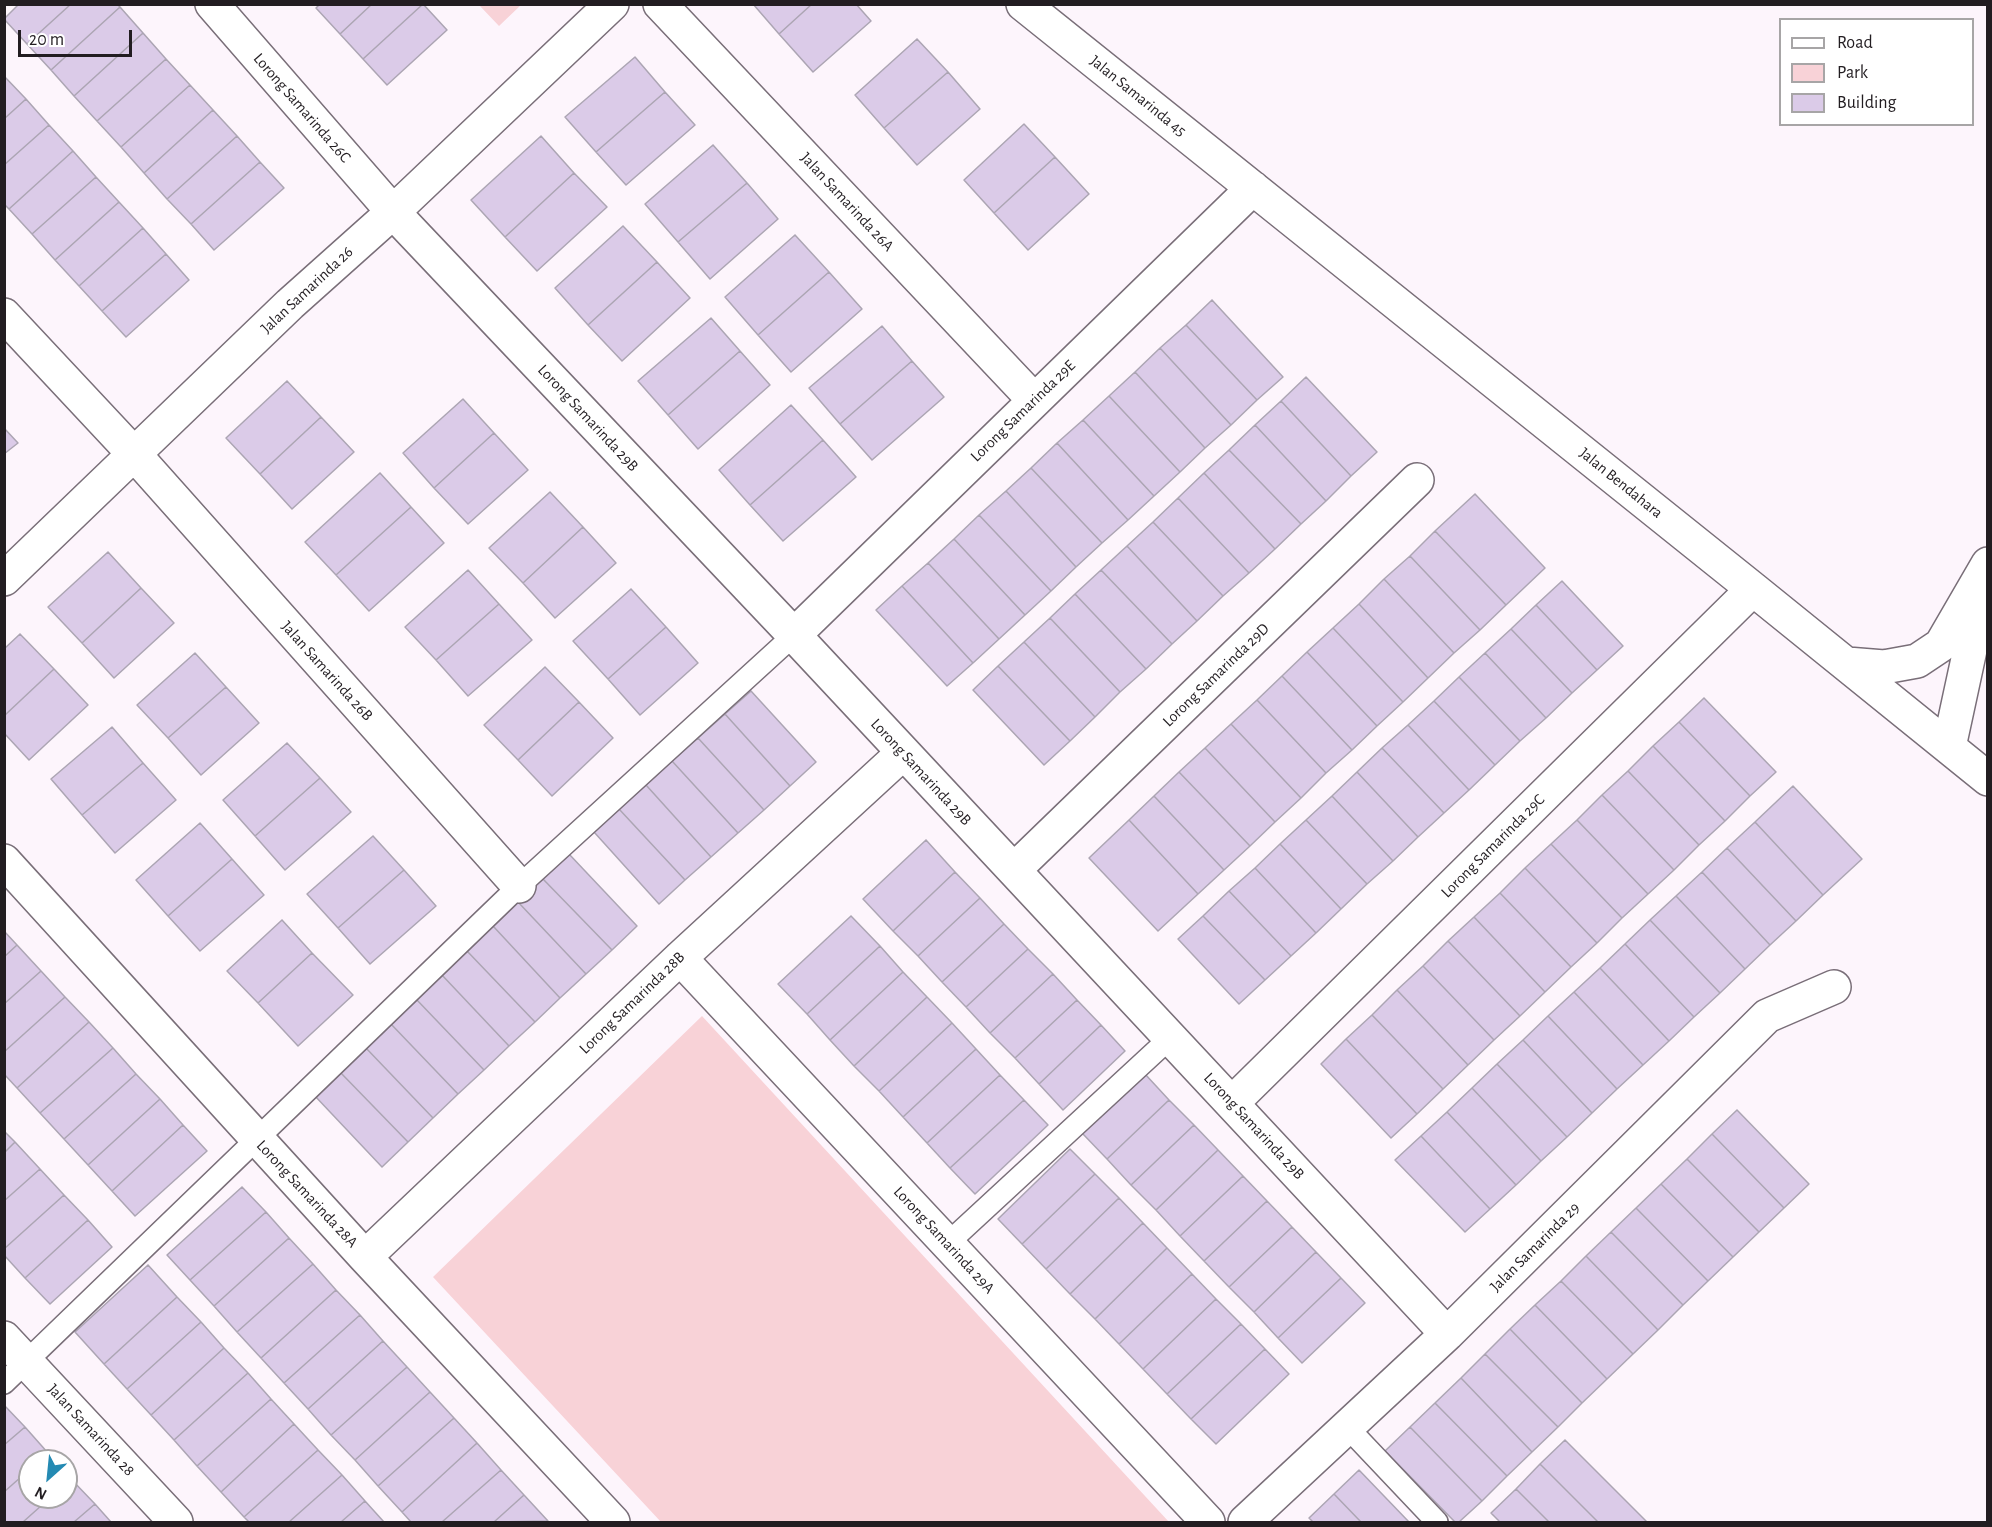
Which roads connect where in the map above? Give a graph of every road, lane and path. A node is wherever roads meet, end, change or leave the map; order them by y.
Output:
1 (212, 4) edge
2 (612, 4) edge
3 (660, 4) edge
4 (1023, 4) edge
5 (1253, 188) junction
6 (393, 212) junction
7 (4, 315) edge
8 (1034, 400) junction
9 (135, 455) junction
10 (1417, 480) dead end
11 (1988, 564) edge
12 (1988, 570) edge
13 (4, 579) edge
14 (1753, 589) junction
15 (794, 635) junction
16 (1846, 664) junction
17 (1949, 747) junction
18 (903, 753) junction
19 (1988, 779) edge
20 (4, 861) edge
21 (1014, 870) junction
22 (519, 886) junction
23 (680, 958) junction
24 (1834, 987) dead end
25 (1170, 1038) junction
26 (1232, 1103) junction
27 (256, 1139) junction
28 (948, 1244) junction
29 (365, 1257) junction
30 (1447, 1334) junction
31 (4, 1338) edge
32 (16, 1372) edge
33 (1348, 1428) junction
34 (176, 1522) edge
35 (613, 1522) edge
36 (1208, 1522) edge
37 (1245, 1522) edge
38 (1437, 1522) edge

1 - 6 street, Lorong Samarinda 26C
2 - 6 street, Jalan Samarinda 26
3 - 8 street, Jalan Samarinda 26A
4 - 5 street, Jalan Samarinda 45
5 - 8 street, Lorong Samarinda 29E
5 - 14 street, Jalan Bendahara
6 - 9 street, Jalan Samarinda 26
6 - 15 street, Lorong Samarinda 29B
7 - 9 street, Jalan Samarinda 26B
8 - 15 street, Lorong Samarinda 29E
9 - 13 street, Jalan Samarinda 26
9 - 22 street, Jalan Samarinda 26B
10 - 21 street, Lorong Samarinda 29D
11 - 16 street
12 - 17 street
14 - 16 street, Jalan Bendahara
14 - 26 street, Lorong Samarinda 29C
15 - 18 street, Lorong Samarinda 29B
15 - 22 lane
16 - 17 street, Jalan Bendahara
17 - 19 street, Jalan Bendahara
18 - 21 street, Lorong Samarinda 29B
18 - 23 street, Lorong Samarinda 28B
20 - 27 street, Lorong Samarinda 28A
21 - 25 street, Lorong Samarinda 29B
22 - 27 lane
23 - 28 street, Lorong Samarinda 29A
23 - 29 street, Lorong Samarinda 28B
24 - 30 street, Jalan Samarinda 29
25 - 26 street, Lorong Samarinda 29B
25 - 28 lane
26 - 30 street, Lorong Samarinda 29B
27 - 29 street, Lorong Samarinda 28A
27 - 32 lane
28 - 36 street, Lorong Samarinda 29A
29 - 35 street, Lorong Samarinda 28A
30 - 33 street, Jalan Samarinda 29
31 - 32 street, Jalan Samarinda 28
32 - 34 street, Jalan Samarinda 28
33 - 37 street, Jalan Samarinda 29
33 - 38 lane

